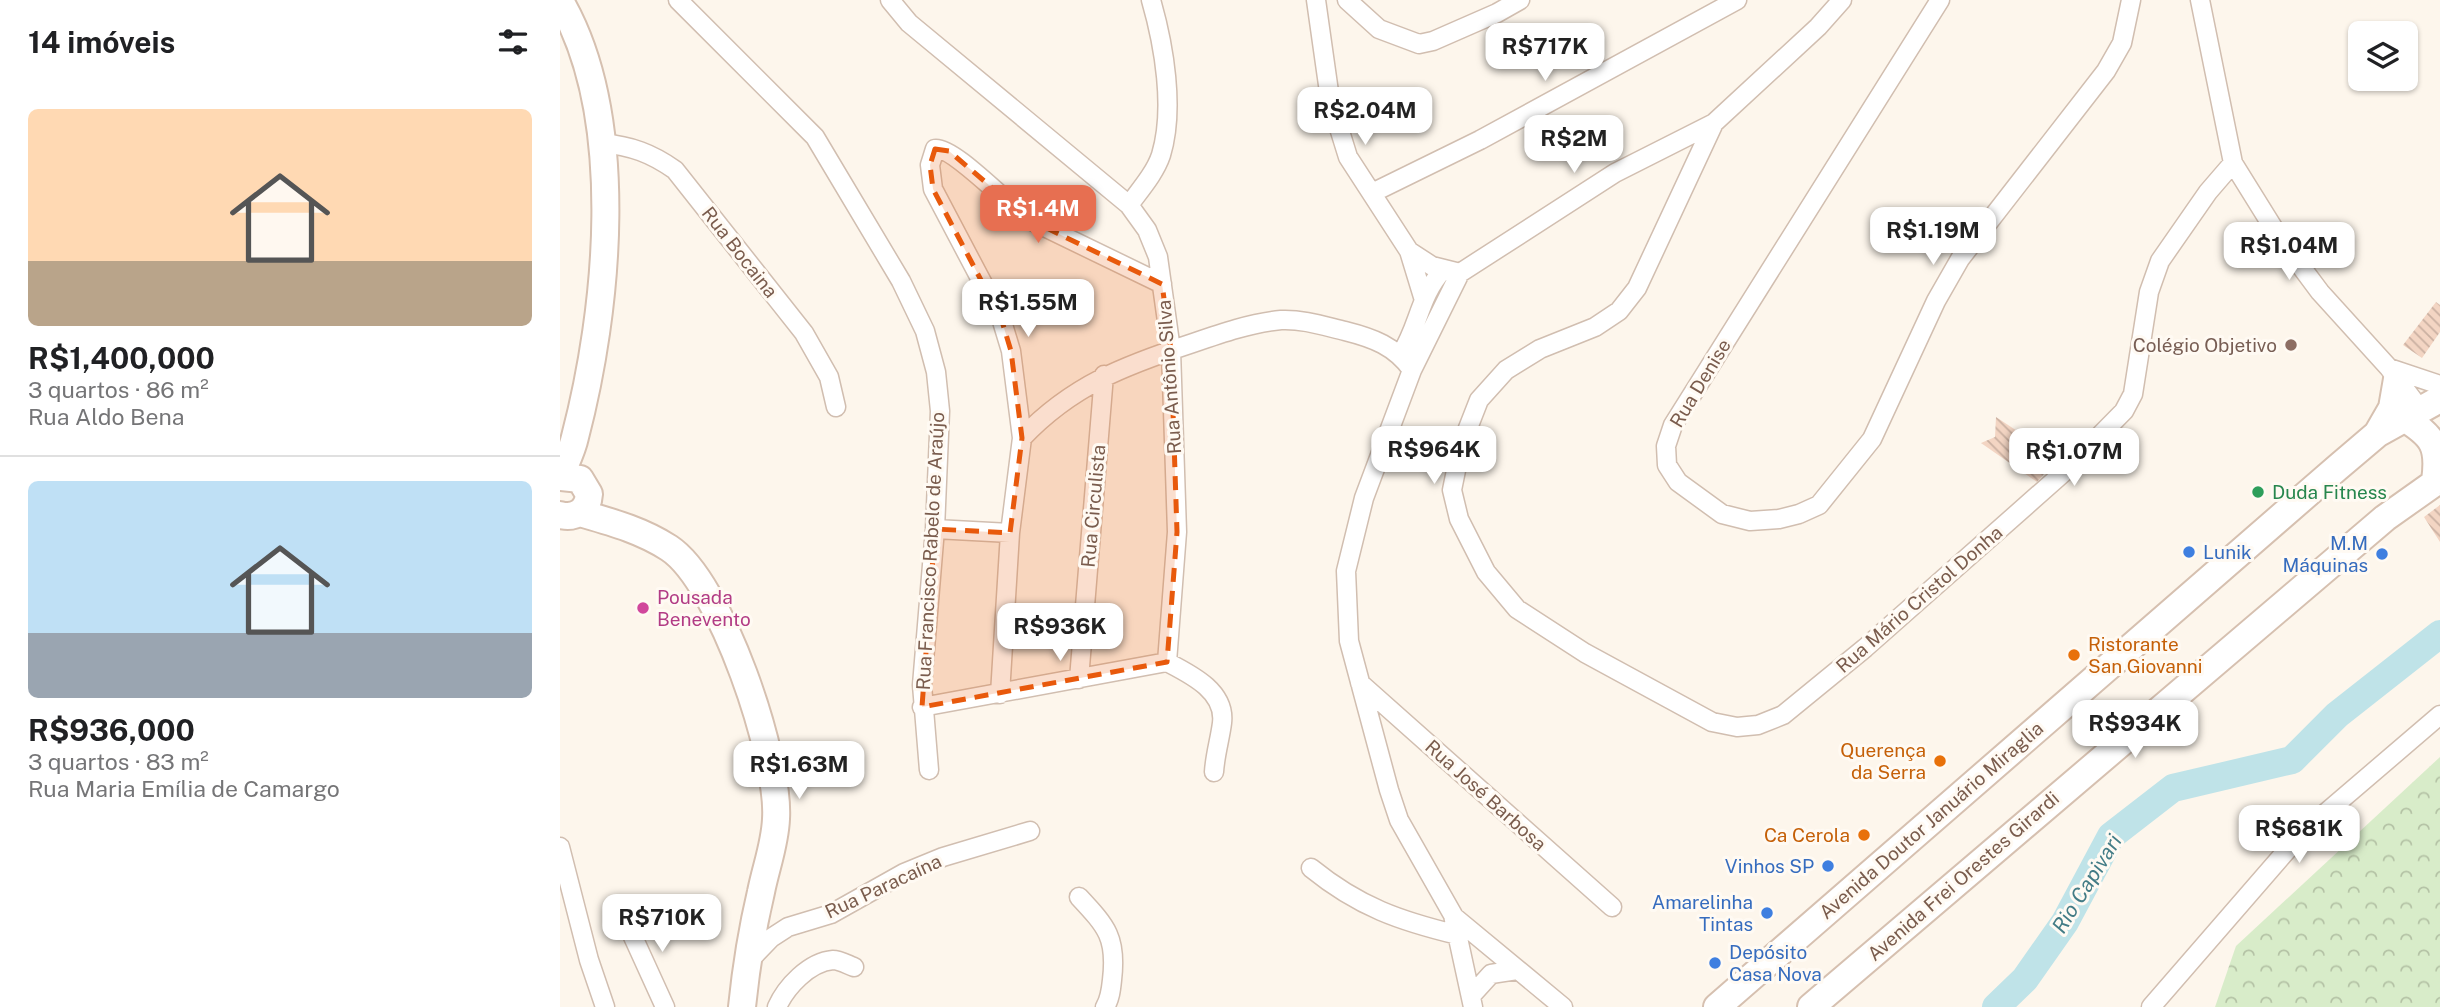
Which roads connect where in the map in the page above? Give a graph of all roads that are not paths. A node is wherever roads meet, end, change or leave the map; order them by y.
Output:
1 (678, 0) edge
2 (890, 0) edge
3 (1150, 0) edge
4 (1316, 0) edge
5 (1347, 0) edge
6 (1520, 0) edge
7 (1737, 0) edge
8 (1842, 0) edge
9 (1940, 0) edge
10 (2131, 0) edge
11 (2200, 0) edge
12 (1495, 7) edge
13 (567, 16) edge
14 (1714, 122) junction
15 (602, 143) junction
16 (2233, 163) junction
17 (1372, 193) junction
18 (1129, 205) junction
19 (1409, 251) junction
20 (1452, 271) junction
21 (1162, 284) junction
22 (1423, 296) junction
23 (1171, 350) junction
24 (1401, 354) junction
25 (1412, 370) junction
26 (2393, 374) junction
27 (1104, 375) junction
28 (2440, 385) edge
29 (836, 407) dead end
30 (2426, 412) edge
31 (2377, 434) junction
32 (1022, 438) junction
33 (2437, 480) edge
34 (572, 492) edge
35 (935, 529) junction
36 (1010, 533) junction
37 (1167, 662) junction
38 (1079, 679) junction
39 (1360, 683) junction
40 (999, 694) junction
41 (922, 707) junction
42 (2440, 715) edge
43 (929, 770) dead end
44 (1214, 772) dead end
45 (1030, 831) dead end
46 (560, 847) edge
47 (1311, 868) dead end
48 (1079, 897) dead end
49 (1612, 906) dead end
50 (1453, 915) junction
51 (624, 917) dead end
52 (1458, 935) junction
53 (747, 963) junction
54 (854, 968) dead end
55 (1517, 970) junction
56 (1472, 1002) edge
57 (605, 1007) edge
58 (665, 1007) edge
59 (743, 1007) edge
60 (777, 1007) edge
61 (1105, 1007) edge
62 (1563, 1007) edge
63 (1717, 1007) edge
64 (1811, 1007) edge
65 (2151, 1007) edge

1 - 35 street, Rua Francisco Rabelo de Araújo
2 - 18 street, Rua Antônio Silva
3 - 18 street
4 - 17 street
5 - 12 street
6 - 12 street
7 - 17 street
8 - 14 street
9 - 10 street, Rua Denise
11 - 16 street
13 - 15 main road
14 - 16 street, Rua Mário Cristol Donha
14 - 20 street
15 - 29 street, Rua Bocaina
15 - 34 main road
16 - 26 street
17 - 19 street
18 - 21 street, Rua Antônio Silva
19 - 20 street
19 - 22 street
20 - 22 street
20 - 25 street
21 - 23 street, Rua Antônio Silva
21 - 32 street
22 - 24 street
23 - 24 street
23 - 27 street
23 - 37 street, Rua Antônio Silva
24 - 25 street
25 - 39 street
26 - 28 street
26 - 30 street
26 - 31 main road
27 - 32 street
27 - 38 street, Rua Circulista
30 - 31 main road, Avenida Doutor Januário Miraglia
30 - 33 main road
31 - 63 main road, Avenida Doutor Januário Miraglia
32 - 36 street
33 - 64 main road, Avenida Frei Orestes Girardi
34 - 53 main road
35 - 36 street
35 - 41 street, Rua Francisco Rabelo de Araújo
36 - 40 street
37 - 38 street
37 - 44 street
38 - 40 street
39 - 49 street, Rua José Barbosa
39 - 50 street
40 - 41 street
41 - 43 street, Rua Francisco Rabelo de Araújo
42 - 65 street
45 - 53 street, Rua Paracaína
46 - 57 street
47 - 52 street
48 - 61 street
50 - 52 street
50 - 55 street
51 - 58 street
52 - 56 street
53 - 59 main road
54 - 60 street
55 - 56 street
55 - 62 street

